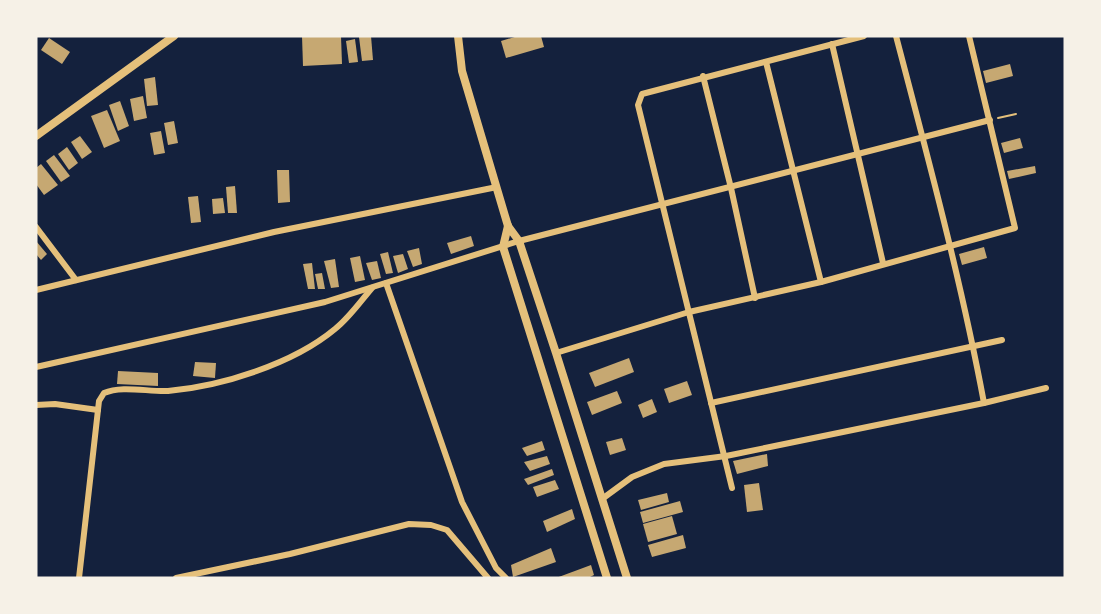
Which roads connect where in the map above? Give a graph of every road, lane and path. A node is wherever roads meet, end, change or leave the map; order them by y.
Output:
1 (174, 36) edge
2 (458, 36) edge
3 (864, 36) edge
4 (896, 36) edge
5 (969, 36) edge
6 (832, 44) junction
7 (766, 62) junction
8 (703, 76) junction
9 (1016, 114) dead end
10 (990, 120) junction
11 (36, 136) edge
12 (923, 137) junction
13 (857, 155) junction
14 (793, 171) junction
15 (497, 187) junction
16 (731, 188) junction
17 (663, 203) junction
18 (508, 226) junction
19 (36, 227) edge
20 (519, 241) junction
21 (502, 247) junction
22 (950, 247) junction
23 (883, 263) junction
24 (76, 280) junction
25 (820, 282) junction
26 (386, 283) junction
27 (373, 287) junction
28 (36, 290) edge
29 (755, 298) junction
30 (689, 312) junction
31 (1002, 340) dead end
32 (974, 346) junction
33 (556, 353) junction
34 (36, 367) edge
35 (1046, 388) dead end
36 (711, 403) junction
37 (984, 403) junction
38 (36, 405) edge
39 (98, 410) junction
40 (726, 456) junction
41 (732, 488) dead end
42 (602, 499) junction
43 (79, 578) edge
44 (176, 578) edge
45 (488, 578) edge
46 (506, 578) edge
47 (607, 578) edge
48 (627, 578) edge

1 - 11 street
2 - 15 street
3 - 6 street
4 - 12 street
5 - 10 street
6 - 7 street
6 - 13 street
7 - 8 street
7 - 14 street
8 - 16 street
8 - 17 street
9 - 10 path
10 - 12 street
10 - 22 street
12 - 13 street
12 - 22 street
13 - 14 street
13 - 23 street
14 - 16 street
14 - 25 street
15 - 18 street
15 - 24 street
16 - 17 street
16 - 29 street
17 - 20 street
17 - 30 street
18 - 20 street
18 - 21 street
19 - 24 street
20 - 21 street
20 - 33 street
21 - 26 street
21 - 47 street
22 - 23 street
22 - 32 street
23 - 25 street
24 - 28 street
25 - 29 street
26 - 27 street
26 - 46 street
27 - 34 street
27 - 39 street
29 - 30 street
30 - 33 street
30 - 36 street
31 - 32 street
32 - 36 street
32 - 37 street
33 - 42 street
35 - 37 street
36 - 40 street
37 - 40 street
38 - 39 street
39 - 43 street
40 - 41 street
40 - 42 street
42 - 48 street
44 - 45 street

